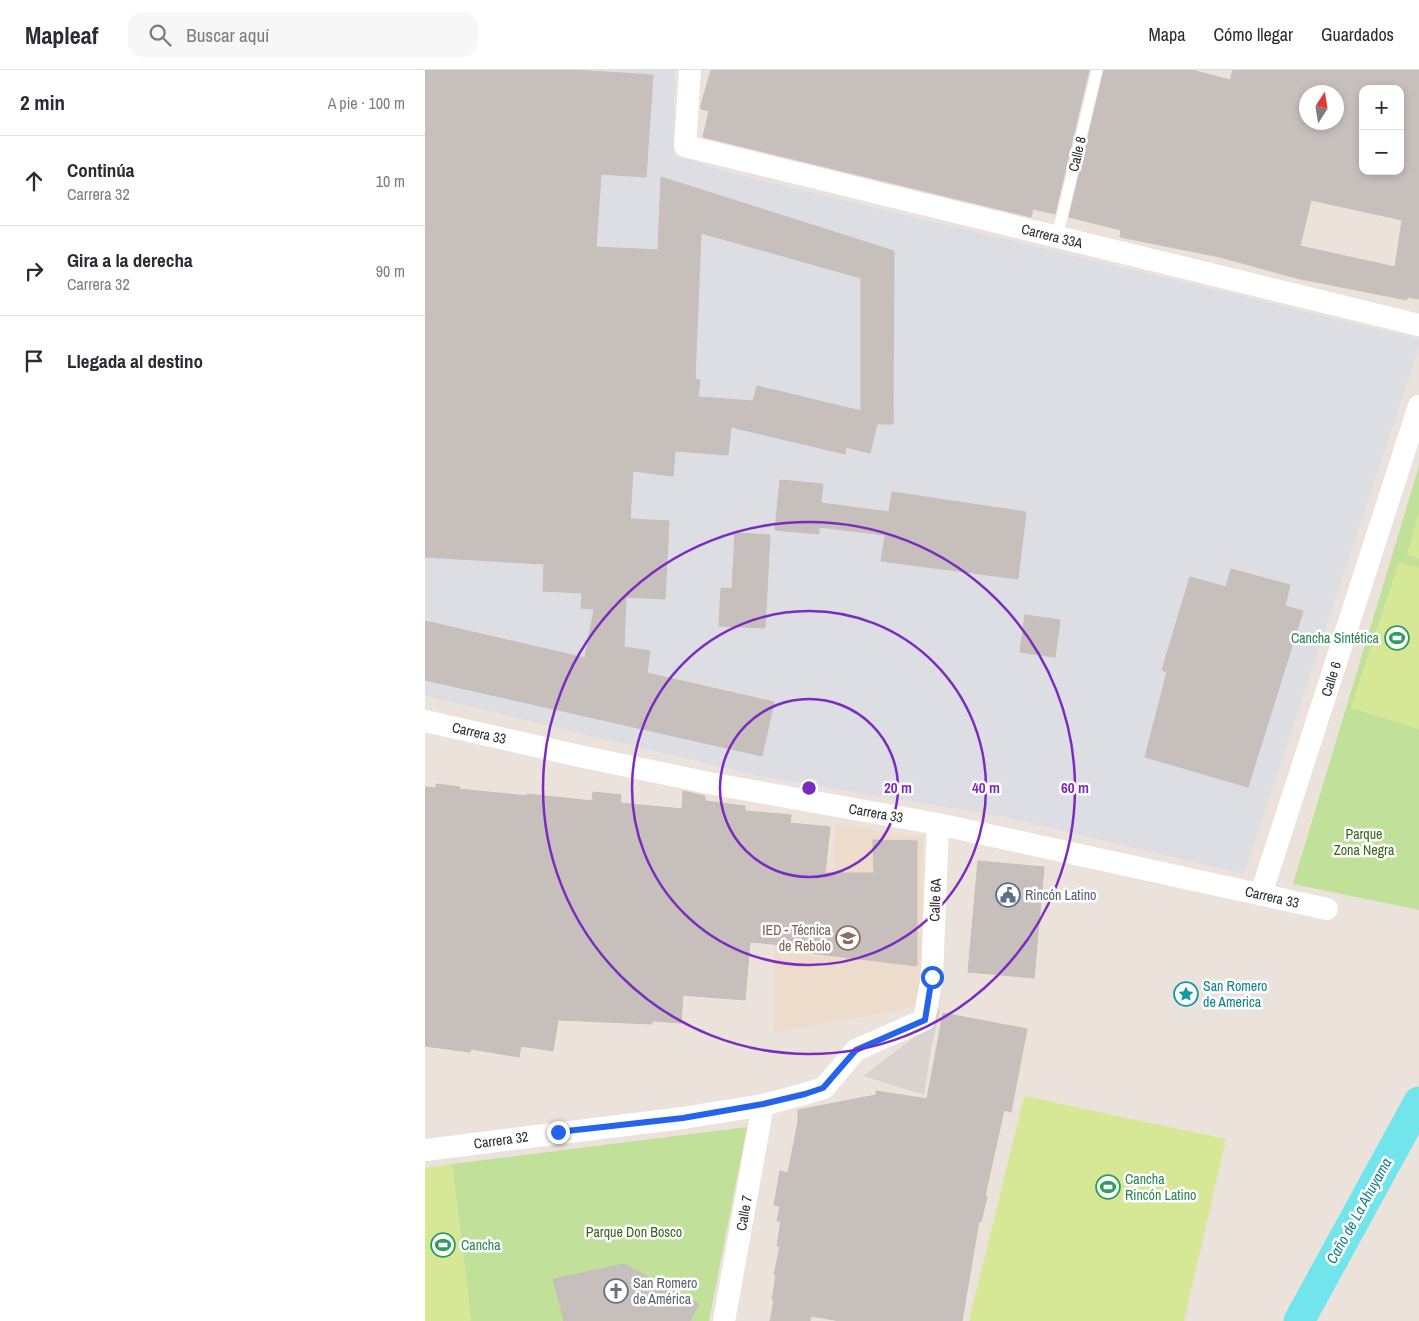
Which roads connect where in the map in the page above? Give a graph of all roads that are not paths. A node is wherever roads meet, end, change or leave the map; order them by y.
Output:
1 (690, 70) edge
2 (1097, 70) edge
3 (1057, 238) junction
4 (1419, 325) edge
5 (1419, 406) edge
6 (425, 721) edge
7 (938, 824) junction
8 (1261, 894) junction
9 (1327, 909) dead end
10 (932, 977) joint
11 (763, 1104) junction
12 (425, 1150) edge
13 (724, 1321) edge

1 - 3 street, Carrera 33A
2 - 3 lane, Calle 8
3 - 4 street, Carrera 33A
5 - 8 street, Calle 6
6 - 7 street, Carrera 33
7 - 8 street, Carrera 33
7 - 10 street, Calle 6A
8 - 9 street, Carrera 33
10 - 11 street, Carrera 32
11 - 12 street, Carrera 32
11 - 13 street, Calle 7

